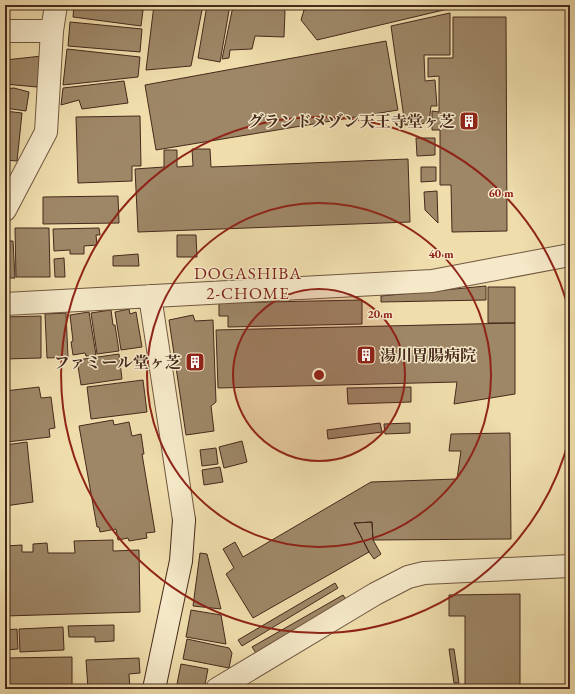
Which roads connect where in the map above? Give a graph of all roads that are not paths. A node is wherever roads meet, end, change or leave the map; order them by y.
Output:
1 (56, 5) edge
2 (5, 30) edge
3 (52, 31) junction
4 (12, 185) edge
5 (5, 210) edge
6 (570, 255) edge
7 (150, 296) junction
8 (5, 304) edge
9 (570, 566) edge
10 (154, 689) edge
11 (217, 689) edge

1 - 3 street
2 - 3 street
3 - 4 street
4 - 5 street
6 - 7 street
7 - 8 street
7 - 10 street
9 - 11 street

